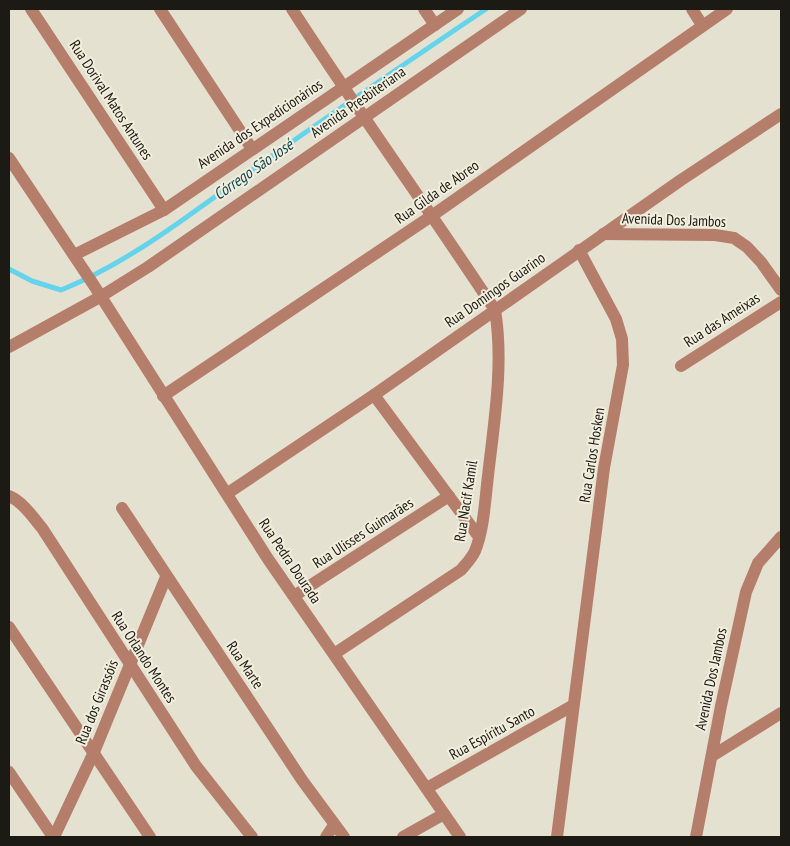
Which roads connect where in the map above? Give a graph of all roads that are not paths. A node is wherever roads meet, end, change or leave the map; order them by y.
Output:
1 (31, 9) edge
2 (160, 9) edge
3 (292, 9) edge
4 (424, 9) edge
5 (458, 9) edge
6 (521, 9) edge
7 (692, 9) edge
8 (727, 9) edge
9 (435, 25) junction
10 (702, 26) junction
11 (346, 92) junction
12 (781, 114) edge
13 (364, 119) junction
14 (252, 150) junction
15 (9, 158) edge
16 (164, 210) junction
17 (433, 215) junction
18 (603, 234) junction
19 (579, 250) junction
20 (74, 255) junction
21 (781, 290) edge
22 (100, 297) junction
23 (781, 302) edge
24 (495, 310) junction
25 (9, 346) edge
26 (681, 366) dead end
27 (374, 395) junction
28 (163, 396) junction
29 (228, 493) junction
30 (9, 496) edge
31 (449, 496) junction
32 (122, 508) dead end
33 (479, 537) junction
34 (781, 537) edge
35 (166, 577) junction
36 (294, 596) junction
37 (9, 627) edge
38 (334, 654) junction
39 (130, 664) junction
40 (572, 706) junction
41 (781, 713) edge
42 (94, 752) junction
43 (712, 756) junction
44 (9, 772) edge
45 (427, 788) junction
46 (444, 814) junction
47 (334, 825) junction
48 (54, 837) edge
49 (150, 837) edge
50 (252, 837) edge
51 (326, 837) edge
52 (344, 837) edge
53 (403, 837) edge
54 (460, 837) edge
55 (557, 837) edge
56 (696, 837) edge

1 - 16 street, Rua Dorival Matos Antunes
2 - 14 street
3 - 11 street
4 - 9 street
5 - 9 street, Avenida dos Expedicionários
6 - 13 street, Avenida Presbiteriana
7 - 10 street
8 - 10 street, Rua Gilda de Abreo
9 - 11 street, Avenida dos Expedicionários
10 - 17 street, Rua Gilda de Abreo
11 - 13 street
11 - 14 street, Avenida dos Expedicionários
12 - 18 street, Rua Domingos Guarino
13 - 17 street
13 - 22 street, Avenida Presbiteriana
14 - 16 street, Avenida dos Expedicionários
15 - 20 street, Rua Pedra Dourada
16 - 20 street, Avenida dos Expedicionários
17 - 24 street
17 - 28 street, Rua Gilda de Abreo
18 - 19 street, Rua Domingos Guarino
18 - 21 street, Avenida Dos Jambos
19 - 24 street, Rua Domingos Guarino
19 - 40 street, Rua Carlos Hosken
20 - 22 street, Rua Pedra Dourada
22 - 25 street, Avenida Presbiteriana
22 - 28 street, Rua Pedra Dourada
23 - 26 street, Rua das Ameixas
24 - 27 street, Rua Domingos Guarino
24 - 33 street, Rua Nacif Kamil
27 - 29 street, Rua Domingos Guarino
27 - 31 street
28 - 29 street, Rua Pedra Dourada
29 - 36 street, Rua Pedra Dourada
30 - 39 street, Rua Orlando Montes
31 - 33 street
31 - 36 street, Rua Ulisses Guimarães
32 - 35 street, Rua Marte
33 - 38 street, Rua Nacif Kamil
34 - 43 street, Avenida Dos Jambos
35 - 39 street, Rua dos Girassóis
35 - 47 street, Rua Marte
36 - 38 street, Rua Pedra Dourada
37 - 42 street
38 - 45 street, Rua Pedra Dourada
39 - 42 street, Rua dos Girassóis
39 - 50 street, Rua Orlando Montes
40 - 45 street, Rua Espíritu Santo
40 - 55 street, Rua Carlos Hosken
41 - 43 street
42 - 48 street, Rua dos Girassóis
42 - 49 street
43 - 56 street, Avenida Dos Jambos
44 - 48 street
45 - 46 street, Rua Pedra Dourada
46 - 53 street
46 - 54 street, Rua Pedra Dourada
47 - 51 street
47 - 52 street, Rua Marte

